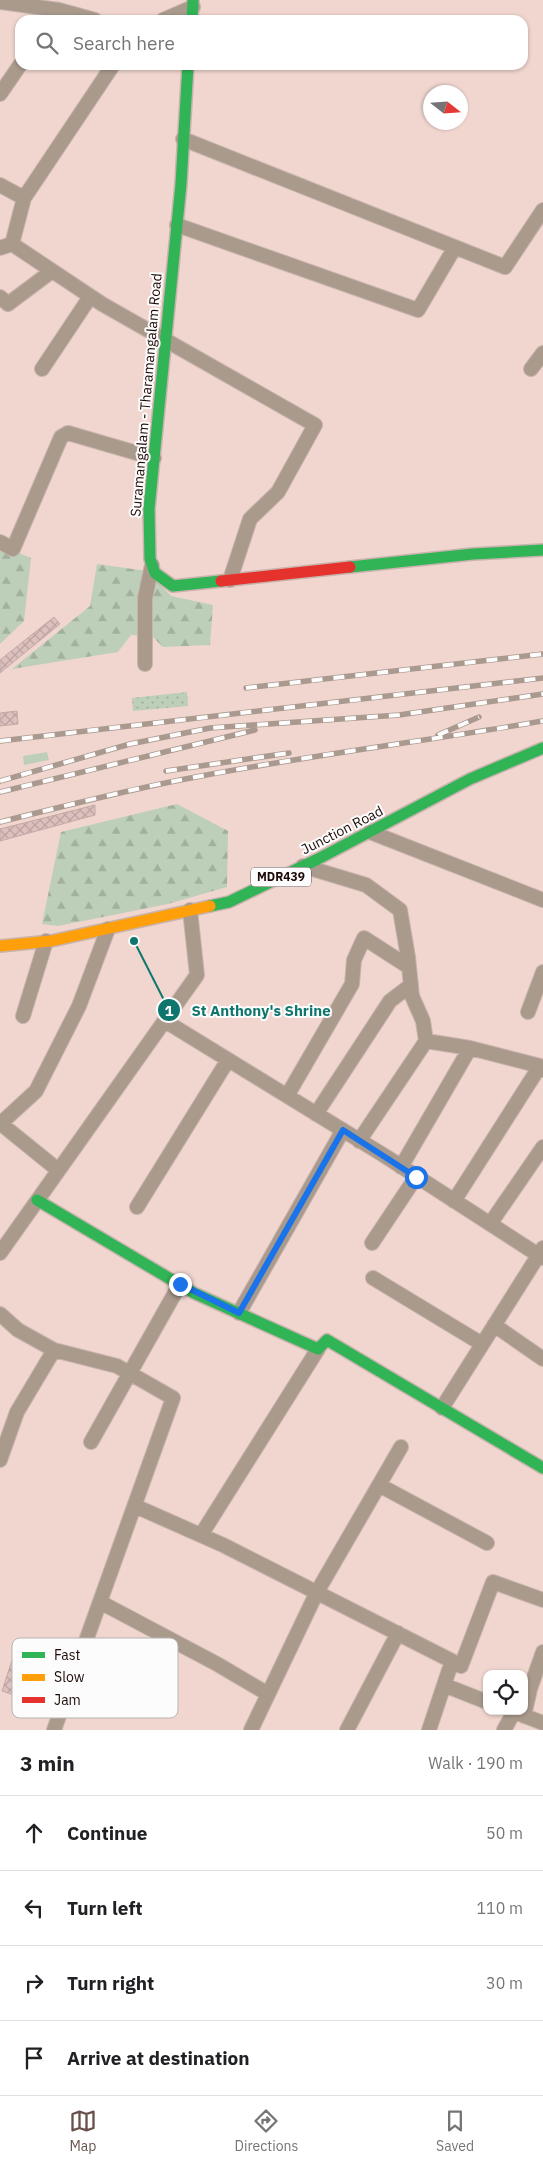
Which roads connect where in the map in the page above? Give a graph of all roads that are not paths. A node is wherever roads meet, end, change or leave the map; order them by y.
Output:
1 (0, 2) edge
2 (193, 9) edge
3 (56, 15) edge
4 (177, 15) edge
5 (17, 70) edge
6 (110, 70) edge
7 (188, 70) edge
8 (0, 94) edge
9 (183, 139) junction
10 (0, 185) edge
11 (24, 198) junction
12 (543, 210) edge
13 (177, 225) junction
14 (6, 246) edge
15 (455, 247) junction
16 (52, 271) junction
17 (0, 297) edge
18 (90, 297) junction
19 (165, 340) junction
20 (543, 353) edge
21 (42, 369) dead end
22 (531, 369) dead end
23 (154, 458) junction
24 (0, 542) edge
25 (543, 550) edge
26 (152, 566) junction
27 (230, 580) junction
28 (145, 664) dead end
29 (543, 748) edge
30 (370, 832) junction
31 (303, 866) junction
32 (543, 900) edge
33 (190, 910) junction
34 (108, 928) junction
35 (46, 942) junction
36 (0, 946) edge
37 (409, 967) junction
38 (543, 972) edge
39 (411, 985) junction
40 (528, 1012) dead end
41 (23, 1016) dead end
42 (165, 1021) junction
43 (426, 1041) junction
44 (470, 1048) junction
45 (228, 1060) junction
46 (542, 1068) edge
47 (287, 1096) junction
48 (316, 1114) junction
49 (0, 1124) edge
50 (343, 1130) junction
51 (359, 1140) junction
52 (543, 1147) edge
53 (401, 1166) junction
54 (58, 1170) junction
55 (416, 1177) junction
56 (36, 1200) junction
57 (454, 1201) junction
58 (137, 1206) dead end
59 (490, 1224) junction
60 (372, 1243) dead end
61 (0, 1253) edge
62 (541, 1253) edge
63 (373, 1278) dead end
64 (180, 1284) junction
65 (239, 1313) junction
66 (0, 1314) edge
67 (494, 1325) junction
68 (482, 1344) junction
69 (318, 1349) junction
70 (54, 1350) junction
71 (543, 1359) edge
72 (129, 1373) junction
73 (442, 1408) junction
74 (91, 1442) dead end
75 (401, 1447) dead end
76 (0, 1460) edge
77 (543, 1468) edge
78 (379, 1485) junction
79 (135, 1506) junction
80 (201, 1535) junction
81 (487, 1543) dead end
82 (317, 1592) junction
83 (543, 1600) edge
84 (100, 1602) junction
85 (398, 1633) junction
86 (87, 1638) edge
87 (168, 1638) edge
88 (178, 1643) edge
89 (543, 1652) edge
90 (452, 1661) junction
91 (444, 1686) junction
92 (528, 1693) edge
93 (268, 1694) junction
94 (483, 1701) edge
95 (515, 1715) edge
96 (522, 1715) edge
97 (58, 1718) edge
98 (543, 1723) edge
99 (54, 1730) edge
100 (251, 1730) edge
101 (347, 1730) edge
102 (429, 1730) edge
103 (504, 1730) edge

1 - 3 street
2 - 4 street
5 - 8 street
6 - 11 street
7 - 9 main road, Suramangalam - Tharamangalam Road
9 - 13 main road, Suramangalam - Tharamangalam Road
9 - 15 street
10 - 11 street
11 - 14 street
12 - 15 street
13 - 15 street
13 - 19 main road, Suramangalam - Tharamangalam Road
14 - 16 street
16 - 17 street
16 - 18 street
18 - 19 street
18 - 21 street
19 - 23 main road, Suramangalam - Tharamangalam Road
19 - 27 street
20 - 22 street
23 - 24 street
23 - 26 main road, Suramangalam - Tharamangalam Road
25 - 27 main road
26 - 27 main road
26 - 28 street
29 - 30 main road, Junction Road / MDR439
30 - 31 main road, Junction Road / MDR439
30 - 32 street
31 - 33 main road, Junction Road / MDR439
31 - 37 street
33 - 34 main road, Junction Road / MDR439
33 - 42 street
34 - 35 main road, Junction Road / MDR439
34 - 49 street
35 - 36 main road, Junction Road / MDR439
35 - 41 street
37 - 39 street
37 - 47 street
38 - 40 street
39 - 43 street
39 - 48 street
42 - 45 street
42 - 54 street
43 - 44 street
43 - 51 street
44 - 46 street
44 - 53 street
45 - 47 street
45 - 58 street
46 - 57 street
47 - 48 street
48 - 50 street
49 - 54 street
50 - 51 street
50 - 65 street
51 - 53 street
52 - 59 street
53 - 55 street
54 - 56 street
55 - 57 street
55 - 60 street
56 - 61 street
56 - 64 main road
57 - 59 street
59 - 62 street
62 - 67 street
63 - 68 street
64 - 65 main road
64 - 72 street
65 - 69 main road
66 - 70 street
67 - 68 street
67 - 71 street
68 - 73 street
69 - 73 main road
69 - 80 street
70 - 72 street
70 - 76 street
72 - 74 street
72 - 79 street
73 - 77 main road
75 - 78 street
78 - 81 street
78 - 82 street
79 - 80 street
79 - 84 street
80 - 82 street
82 - 85 street
82 - 93 street
83 - 90 street
84 - 86 street
84 - 87 street
85 - 90 street
85 - 101 street
88 - 93 street
89 - 92 street
90 - 91 street
91 - 94 street
91 - 102 street
93 - 100 street
95 - 103 street
96 - 98 street
97 - 99 street

